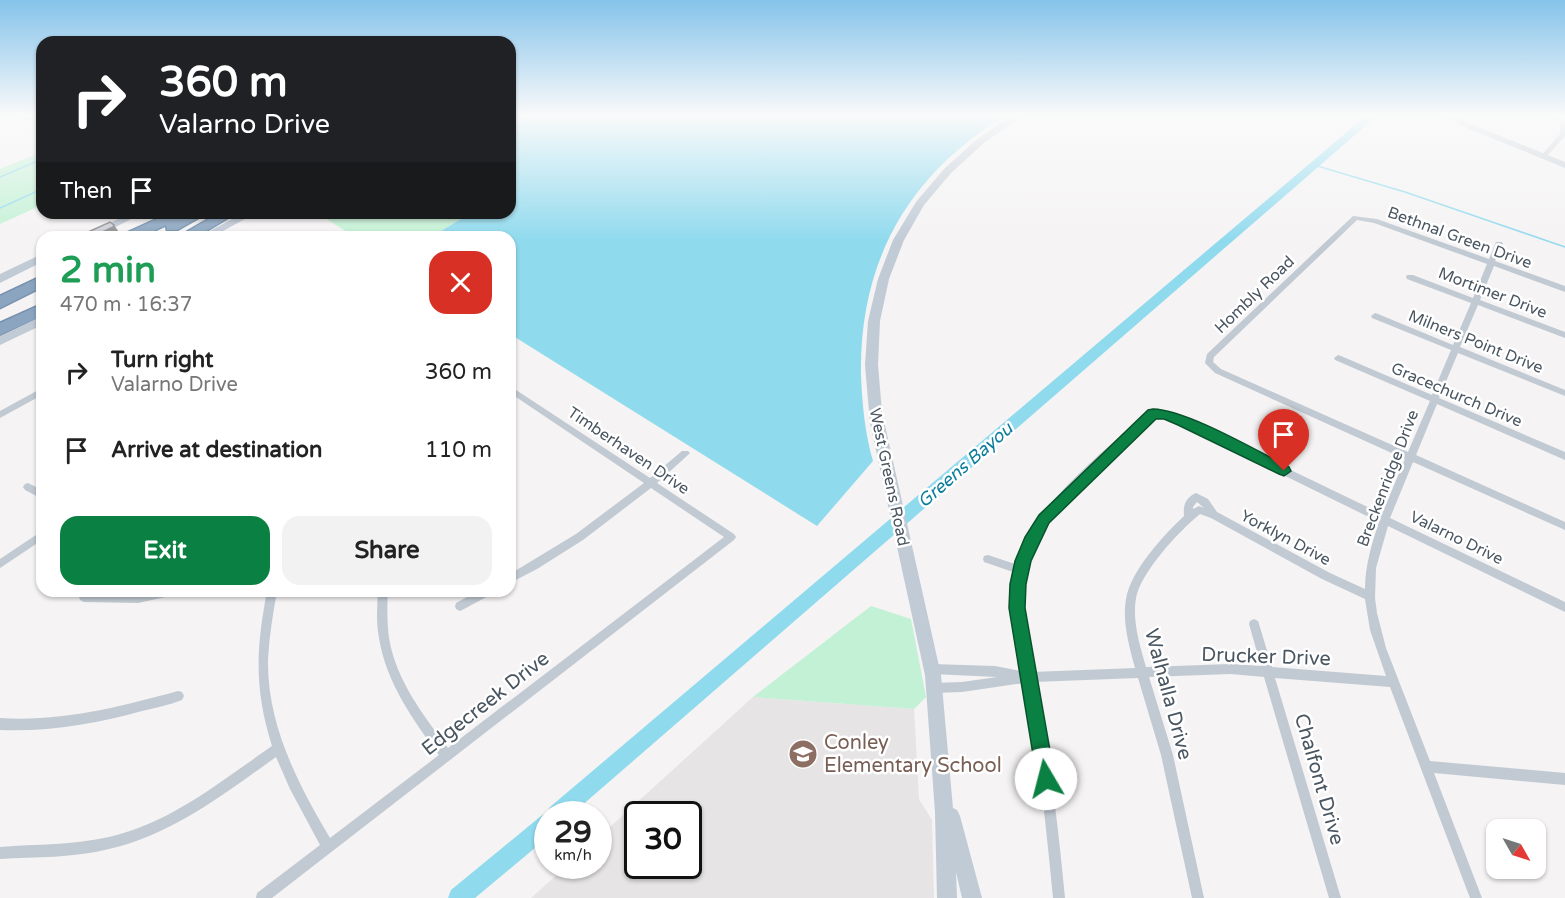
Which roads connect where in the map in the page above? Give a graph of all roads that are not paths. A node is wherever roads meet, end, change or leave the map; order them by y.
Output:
1 (961, 157) edge
2 (1550, 157) edge
3 (1565, 165) edge
4 (125, 219) edge
5 (168, 219) edge
6 (188, 219) edge
7 (206, 219) edge
8 (218, 219) edge
9 (239, 219) edge
10 (1346, 225) joint
11 (100, 231) edge
12 (142, 231) edge
13 (162, 231) edge
14 (182, 231) edge
15 (196, 231) edge
16 (216, 231) edge
17 (1499, 244) dead end
18 (36, 261) edge
19 (1491, 262) junction
20 (1410, 277) dead end
21 (0, 279) edge
22 (36, 284) edge
23 (1565, 289) edge
24 (36, 293) edge
25 (1475, 302) junction
26 (0, 303) edge
27 (36, 304) edge
28 (0, 311) edge
29 (36, 312) edge
30 (1375, 316) dead end
31 (0, 322) edge
32 (36, 323) edge
33 (0, 330) edge
34 (1565, 335) edge
35 (0, 342) edge
36 (1456, 349) junction
37 (1338, 358) dead end
38 (516, 393) edge
39 (1565, 393) edge
40 (36, 394) edge
41 (1434, 400) junction
42 (0, 415) edge
43 (685, 453) dead end
44 (1565, 456) edge
45 (1410, 458) junction
46 (651, 483) junction
47 (27, 487) dead end
48 (36, 492) edge
49 (1189, 517) joint
50 (1385, 519) junction
51 (1565, 526) edge
52 (731, 537) joint
53 (36, 539) edge
54 (988, 559) dead end
55 (0, 564) edge
56 (1021, 570) junction
57 (516, 575) edge
58 (1369, 596) junction
59 (84, 597) dead end
60 (143, 597) edge
61 (270, 597) edge
62 (382, 597) edge
63 (477, 597) edge
64 (460, 606) dead end
65 (1565, 606) edge
66 (1254, 624) dead end
67 (932, 669) junction
68 (1269, 671) junction
69 (1144, 673) junction
70 (1029, 677) junction
71 (1393, 682) junction
72 (934, 688) junction
73 (178, 696) dead end
74 (0, 724) edge
75 (278, 749) junction
76 (447, 756) junction
77 (1425, 766) junction
78 (1565, 779) edge
79 (942, 784) junction
80 (328, 847) junction
81 (0, 853) edge
82 (262, 898) edge
83 (947, 898) edge
84 (972, 898) edge
85 (1059, 898) edge
86 (1197, 898) edge
87 (1335, 898) edge
88 (1476, 898) edge

1 - 67 main road, West Greens Road
2 - 3 main road
4 - 11 main road
5 - 12 highway
6 - 13 highway
7 - 14 highway
8 - 15 highway
9 - 16 main road
10 - 19 street, Bethnal Green Drive
10 - 45 street, Hombly Road
17 - 19 street, Breckenridge Drive
18 - 21 main road
19 - 23 street, Bethnal Green Drive
19 - 25 street, Breckenridge Drive
20 - 25 street, Mortimer Drive
22 - 26 highway
24 - 28 highway
25 - 34 street, Mortimer Drive
25 - 36 street, Breckenridge Drive
27 - 31 highway
29 - 33 highway
30 - 36 street, Milners Point Drive
32 - 35 main road
36 - 39 street, Milners Point Drive
36 - 41 street, Breckenridge Drive
37 - 41 street, Gracechurch Drive
38 - 46 street, Timberhaven Drive
40 - 42 street
41 - 44 street, Gracechurch Drive
41 - 45 street, Breckenridge Drive
43 - 46 street
45 - 50 street, Breckenridge Drive
45 - 51 street
46 - 52 street, Timberhaven Drive
46 - 57 street
47 - 48 street
49 - 58 street, Yorklyn Drive
49 - 69 street, Walhalla Drive
50 - 56 street, Valarno Drive
50 - 58 street, Breckenridge Drive
50 - 65 street, Valarno Drive
52 - 76 street, Edgecreek Drive
53 - 55 street
54 - 56 street
56 - 70 street
58 - 71 street, Breckenridge Drive
59 - 60 street
61 - 75 street
62 - 76 street
63 - 64 street
66 - 68 street, Chalfont Drive
67 - 70 street, Drucker Drive
67 - 72 main road, West Greens Road
68 - 69 street, Drucker Drive
68 - 71 street, Drucker Drive
68 - 87 street, Chalfont Drive
69 - 70 street, Drucker Drive
69 - 86 street, Walhalla Drive
70 - 72 street, Drucker Drive
70 - 85 street
71 - 77 street, Breckenridge Drive
72 - 79 main road, West Greens Road
73 - 74 street
75 - 80 street
75 - 81 street
76 - 80 street, Edgecreek Drive
77 - 78 street
77 - 88 street, Breckenridge Drive
79 - 83 main road, West Greens Road
79 - 84 main road, West Greens Road
80 - 82 street, Edgecreek Drive

